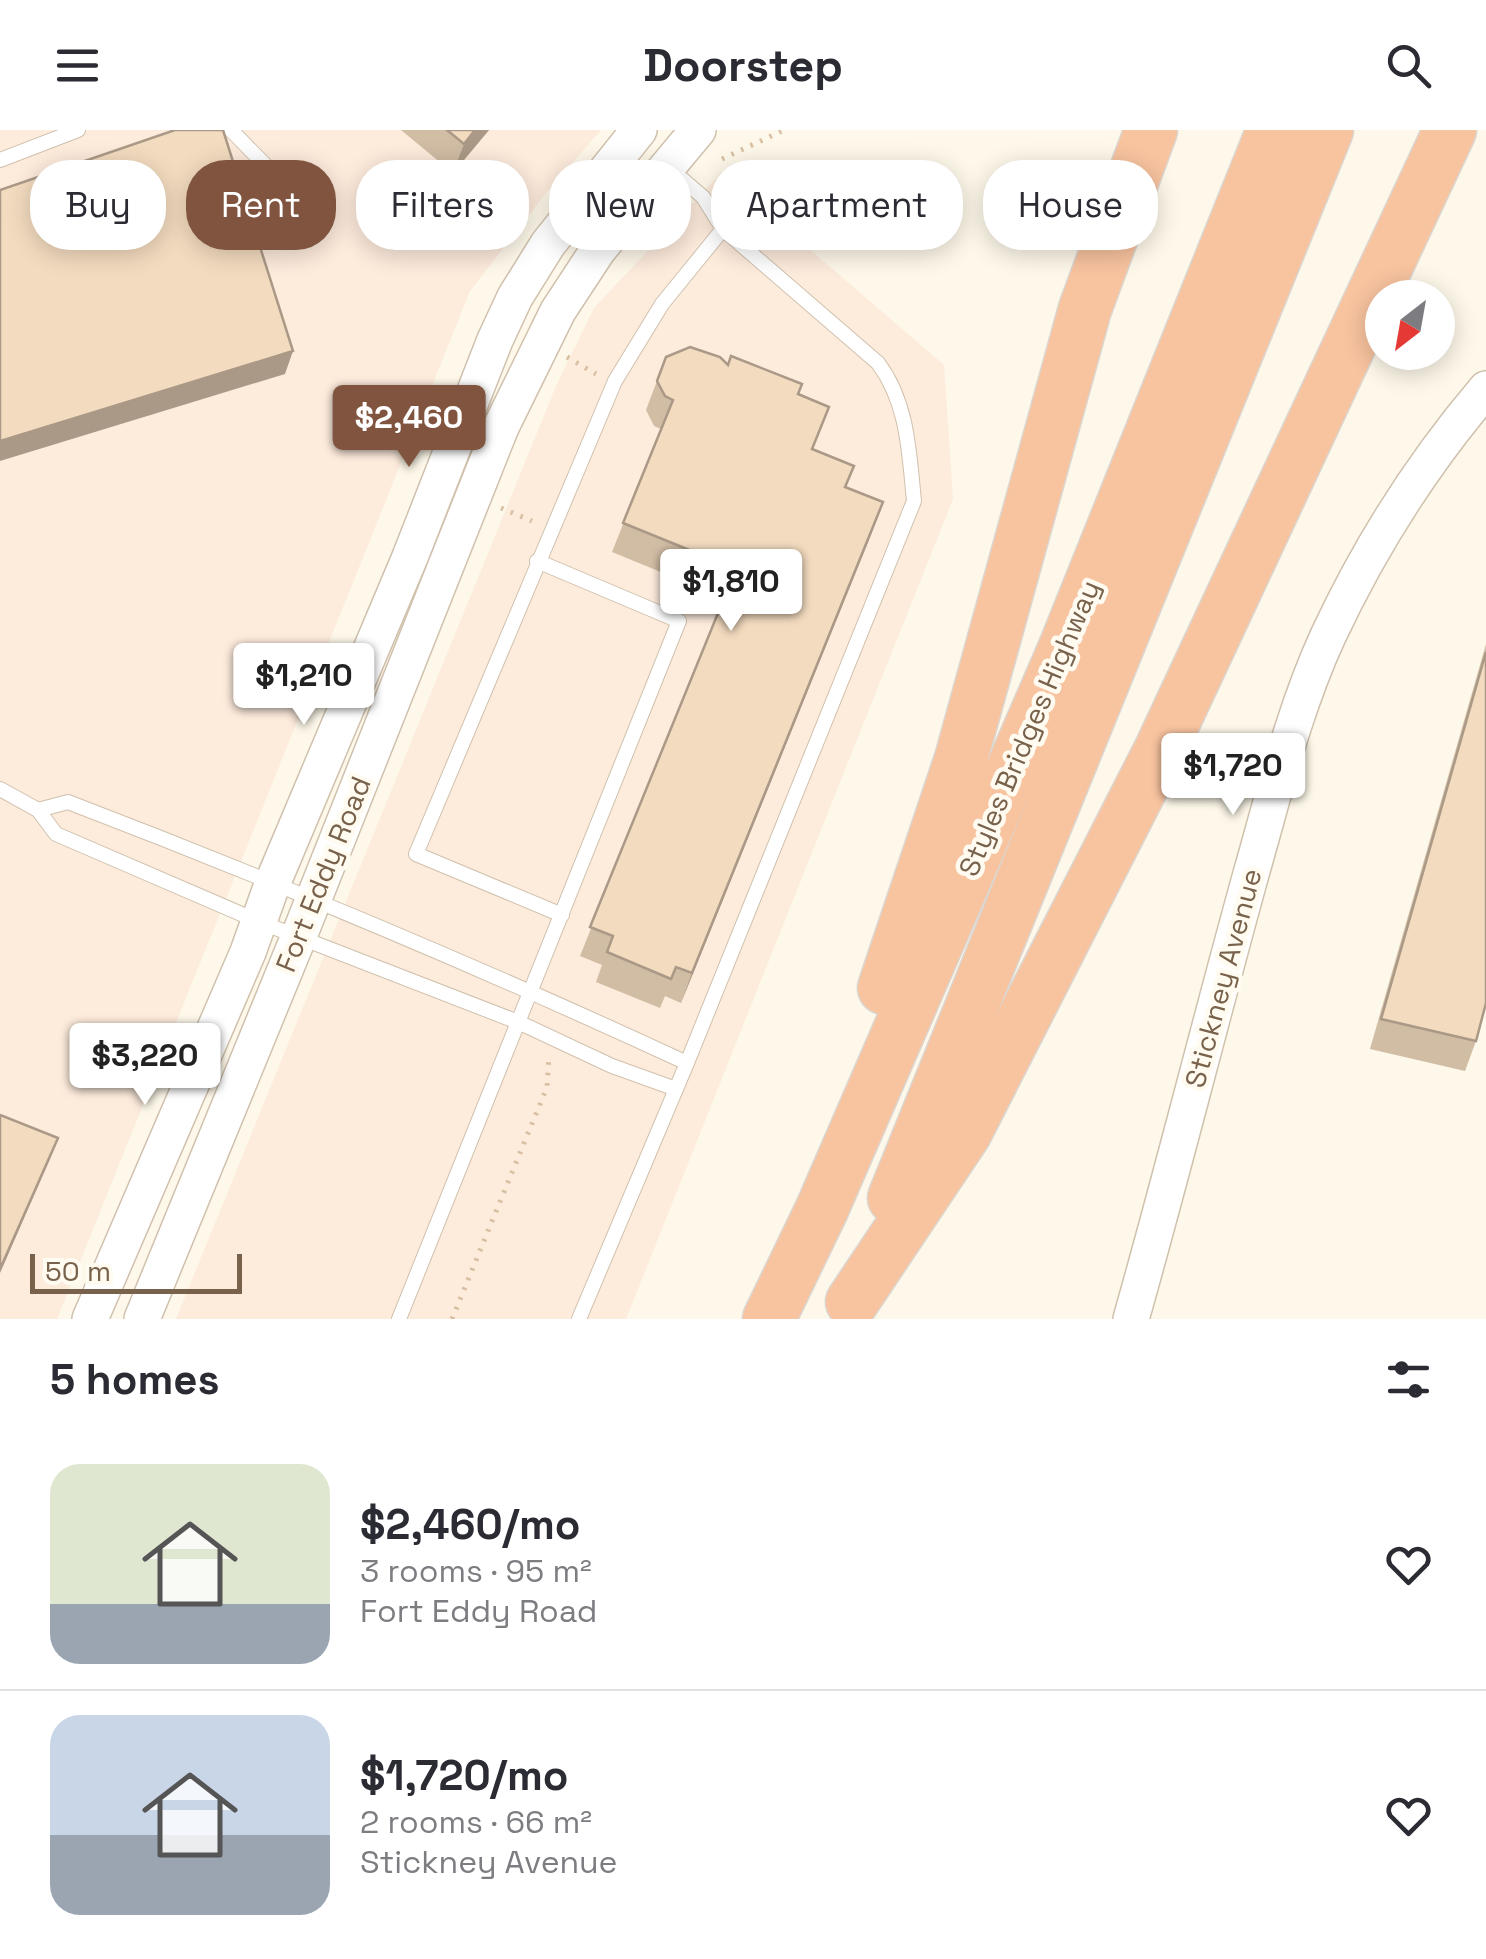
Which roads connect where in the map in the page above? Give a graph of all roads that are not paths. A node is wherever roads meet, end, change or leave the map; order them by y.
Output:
1 (78, 130) edge
2 (230, 130) edge
3 (639, 130) edge
4 (698, 130) edge
5 (1151, 130) edge
6 (1273, 130) edge
7 (1328, 130) edge
8 (1450, 130) edge
9 (0, 160) edge
10 (261, 160) edge
11 (671, 160) edge
12 (691, 186) edge
13 (711, 209) edge
14 (711, 244) edge
15 (598, 250) edge
16 (747, 250) edge
17 (1486, 388) edge
18 (537, 561) junction
19 (0, 789) edge
20 (38, 810) junction
21 (273, 882) junction
22 (313, 900) junction
23 (562, 915) junction
24 (260, 922) junction
25 (299, 936) junction
26 (531, 990) junction
27 (518, 1022) junction
28 (687, 1063) junction
29 (676, 1089) junction
30 (848, 1310) edge
31 (90, 1319) edge
32 (142, 1319) edge
33 (399, 1319) edge
34 (579, 1319) edge
35 (767, 1319) edge
36 (1131, 1319) edge

1 - 9 lane
2 - 10 lane
3 - 21 street, Fort Eddy Road
4 - 11 street, Fort Eddy Road
5 - 35 highway
6 - 35 highway, Styles Bridges Highway
7 - 30 highway, Styles Bridges Highway
8 - 30 highway
12 - 13 lane
14 - 18 lane
15 - 22 street, Fort Eddy Road
16 - 28 lane
17 - 36 street, Stickney Avenue
18 - 23 lane
18 - 23 lane
19 - 20 lane
20 - 21 lane
20 - 24 lane
21 - 22 lane
21 - 24 street, Fort Eddy Road
22 - 25 street, Fort Eddy Road
22 - 26 lane
23 - 26 lane
24 - 25 lane
24 - 31 street, Fort Eddy Road
25 - 27 lane
25 - 32 street, Fort Eddy Road
26 - 27 lane
26 - 28 lane
27 - 29 lane
27 - 33 lane
28 - 29 lane
29 - 34 lane

